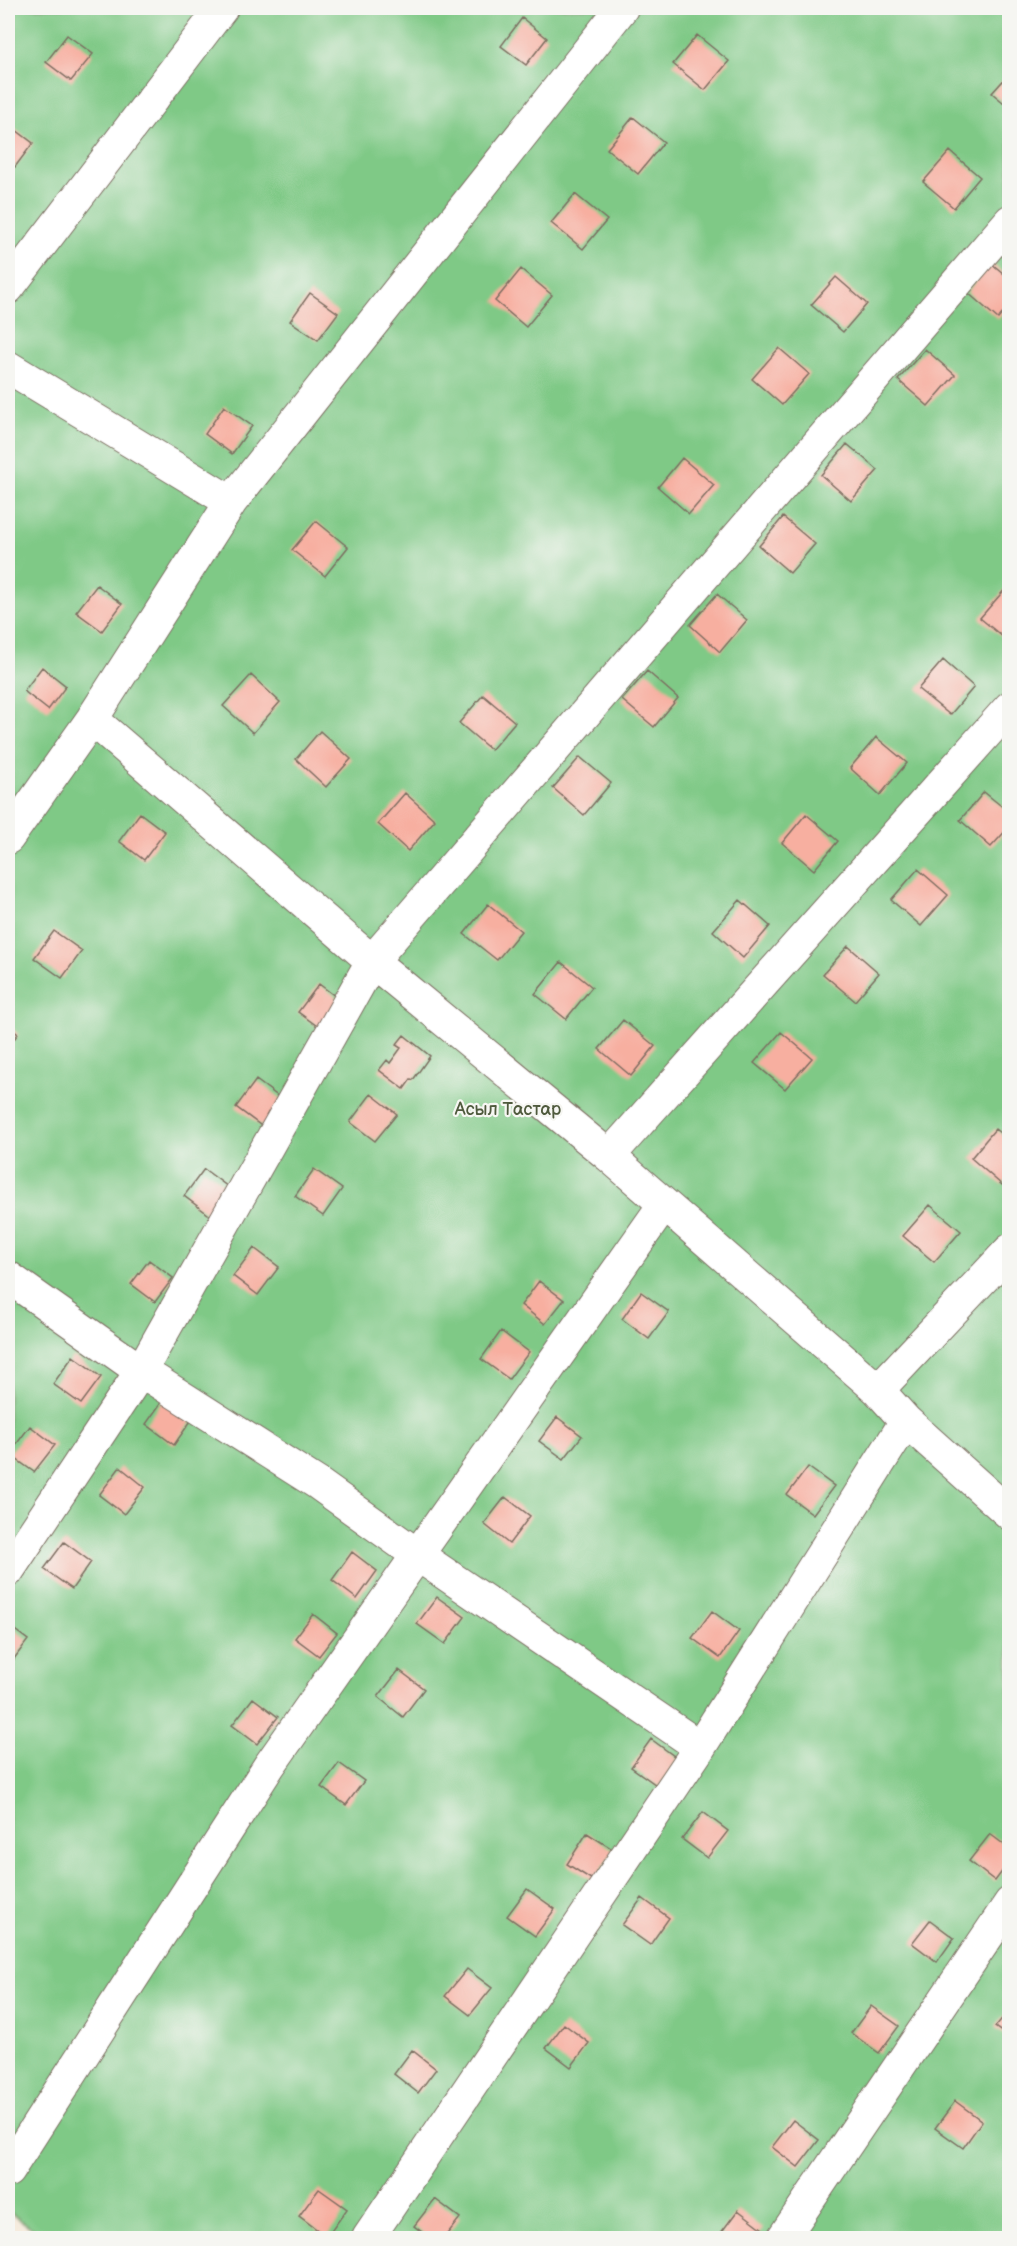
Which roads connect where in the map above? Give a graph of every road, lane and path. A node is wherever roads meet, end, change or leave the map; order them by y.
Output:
1 (222, 8) edge
2 (622, 8) edge
3 (1010, 221) edge
4 (8, 288) edge
5 (8, 367) edge
6 (231, 502) junction
7 (1010, 707) edge
8 (92, 719) junction
9 (8, 838) edge
10 (372, 961) junction
11 (609, 1156) junction
12 (663, 1206) junction
13 (1010, 1250) edge
14 (8, 1277) edge
15 (141, 1371) junction
16 (878, 1390) junction
17 (906, 1421) junction
18 (1010, 1514) edge
19 (419, 1556) junction
20 (8, 1571) edge
21 (700, 1747) junction
22 (1010, 1903) edge
23 (8, 2171) edge
24 (368, 2238) edge
25 (783, 2238) edge

1 - 4 street
2 - 6 street
3 - 10 street
5 - 6 street
6 - 8 street
7 - 11 street
8 - 9 street
8 - 10 street
10 - 11 street
10 - 15 street
11 - 12 street
12 - 16 street
12 - 19 street
13 - 16 street
14 - 15 street
15 - 19 street
15 - 20 street
16 - 17 street
17 - 18 street
17 - 21 street
19 - 21 street
19 - 23 street
21 - 24 street
22 - 25 street

